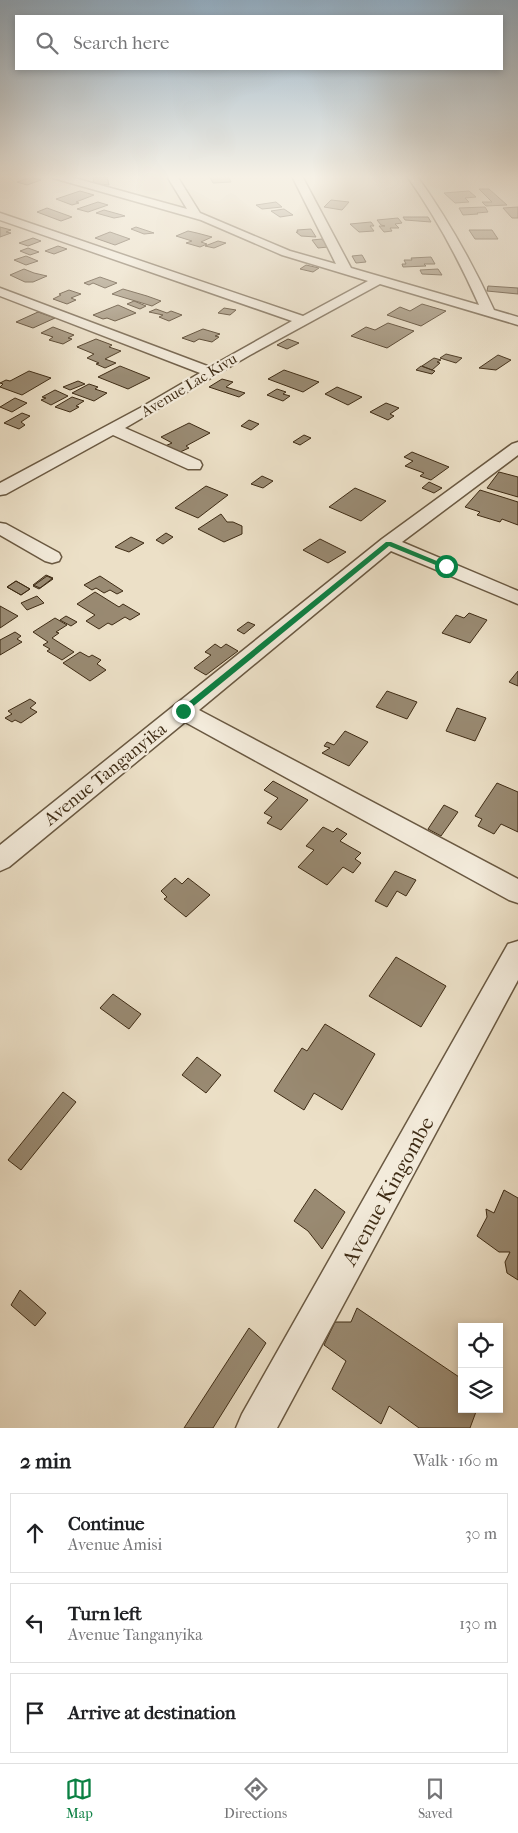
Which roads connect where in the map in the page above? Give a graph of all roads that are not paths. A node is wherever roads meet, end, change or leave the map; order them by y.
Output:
1 (77, 243) edge
2 (259, 243) edge
3 (331, 243) edge
4 (455, 243) edge
5 (346, 271) junction
6 (378, 281) junction
7 (0, 292) edge
8 (488, 313) junction
9 (305, 321) junction
10 (518, 321) edge
11 (211, 372) junction
12 (113, 429) junction
13 (518, 447) edge
14 (194, 465) dead end
15 (0, 490) edge
16 (0, 528) edge
17 (389, 543) junction
18 (52, 557) dead end
19 (518, 598) edge
20 (183, 711) junction
21 (0, 860) edge
22 (518, 892) edge
23 (518, 953) edge
24 (256, 1428) edge

1 - 9 street
2 - 5 street
3 - 5 street
4 - 8 street
5 - 6 street
6 - 8 street
6 - 9 street, Avenue Lac Kivu
7 - 11 street
8 - 10 street
9 - 11 street, Avenue Lac Kivu
11 - 12 street, Avenue Lac Kivu
12 - 14 street
12 - 15 street, Avenue Lac Kivu
13 - 17 street, Avenue Tanganyika
16 - 18 street
17 - 19 street
17 - 20 street, Avenue Tanganyika
20 - 21 street, Avenue Tanganyika
20 - 22 street
23 - 24 street, Avenue Kingombe

